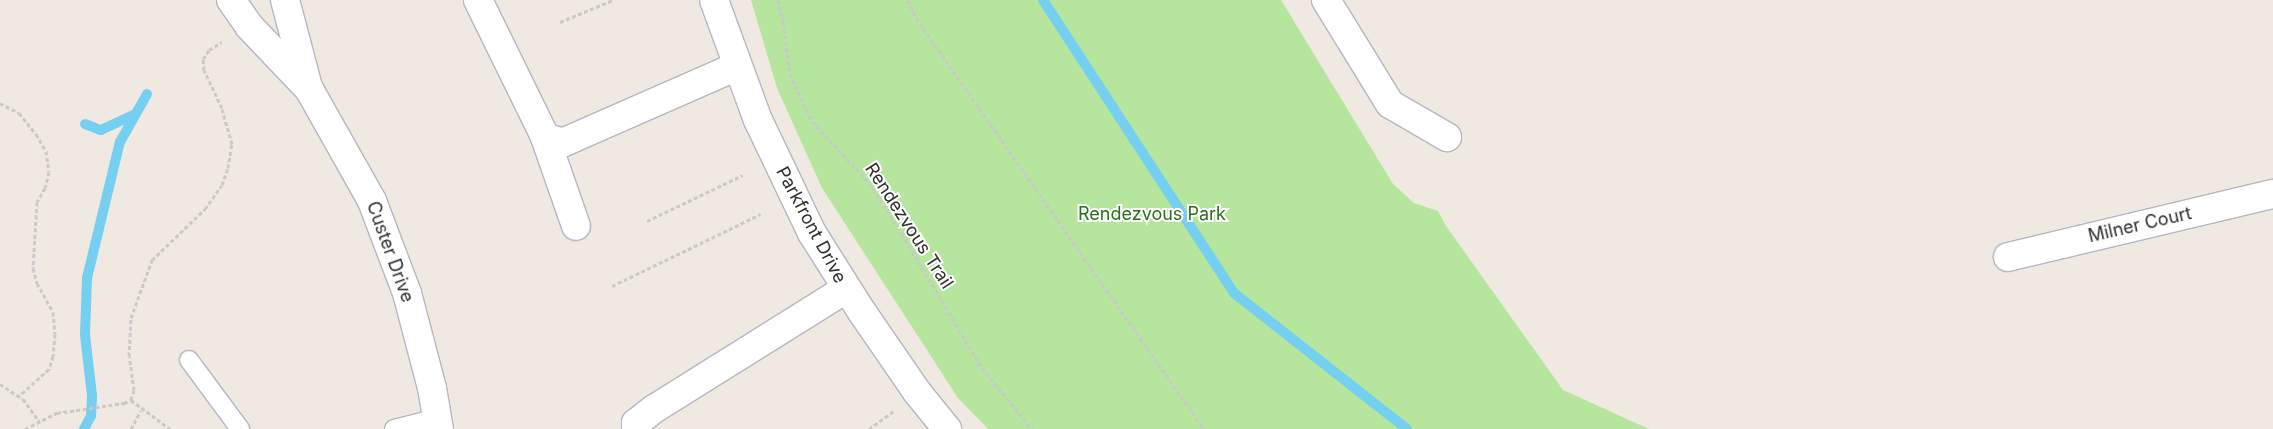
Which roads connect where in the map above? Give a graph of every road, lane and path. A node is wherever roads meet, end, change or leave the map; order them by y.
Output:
1 (231, 0) edge
2 (285, 0) edge
3 (478, 0) edge
4 (613, 0) edge
5 (714, 0) edge
6 (778, 0) edge
7 (908, 0) edge
8 (1326, 0) edge
9 (560, 22) dead end
10 (220, 42) dead end
11 (737, 66) junction
12 (309, 88) junction
13 (0, 103) edge
14 (545, 136) junction
15 (1447, 138) dead end
16 (743, 175) dead end
17 (2273, 194) edge
18 (761, 214) dead end
19 (647, 221) dead end
20 (576, 226) dead end
21 (2008, 257) dead end
22 (612, 286) dead end
23 (846, 289) junction
24 (189, 360) dead end
25 (0, 384) edge
26 (18, 397) junction
27 (131, 400) junction
28 (896, 409) dead end
29 (142, 410) junction
30 (39, 420) junction
31 (438, 424) edge
32 (25, 429) edge
33 (131, 429) edge
34 (170, 429) edge
35 (240, 429) edge
36 (394, 429) edge
37 (636, 429) edge
38 (869, 429) edge
39 (947, 429) edge
40 (1032, 429) edge
41 (1204, 429) edge

1 - 12 street, Custer Drive
2 - 12 street, Custer Drive
3 - 14 street
4 - 9 path
5 - 11 street, Parkfront Drive
6 - 40 path, Rendezvous Trail
7 - 41 path
8 - 15 street
10 - 27 path
11 - 14 street
11 - 23 street, Parkfront Drive
12 - 31 street, Custer Drive
13 - 26 path
14 - 20 street
16 - 19 path
17 - 21 street, Milner Court
18 - 22 path
23 - 37 street
23 - 39 street, Parkfront Drive
24 - 35 lane
25 - 26 path
26 - 30 path
27 - 29 path
27 - 30 path
28 - 38 path
29 - 33 path
29 - 34 path
30 - 32 path
31 - 36 lane

